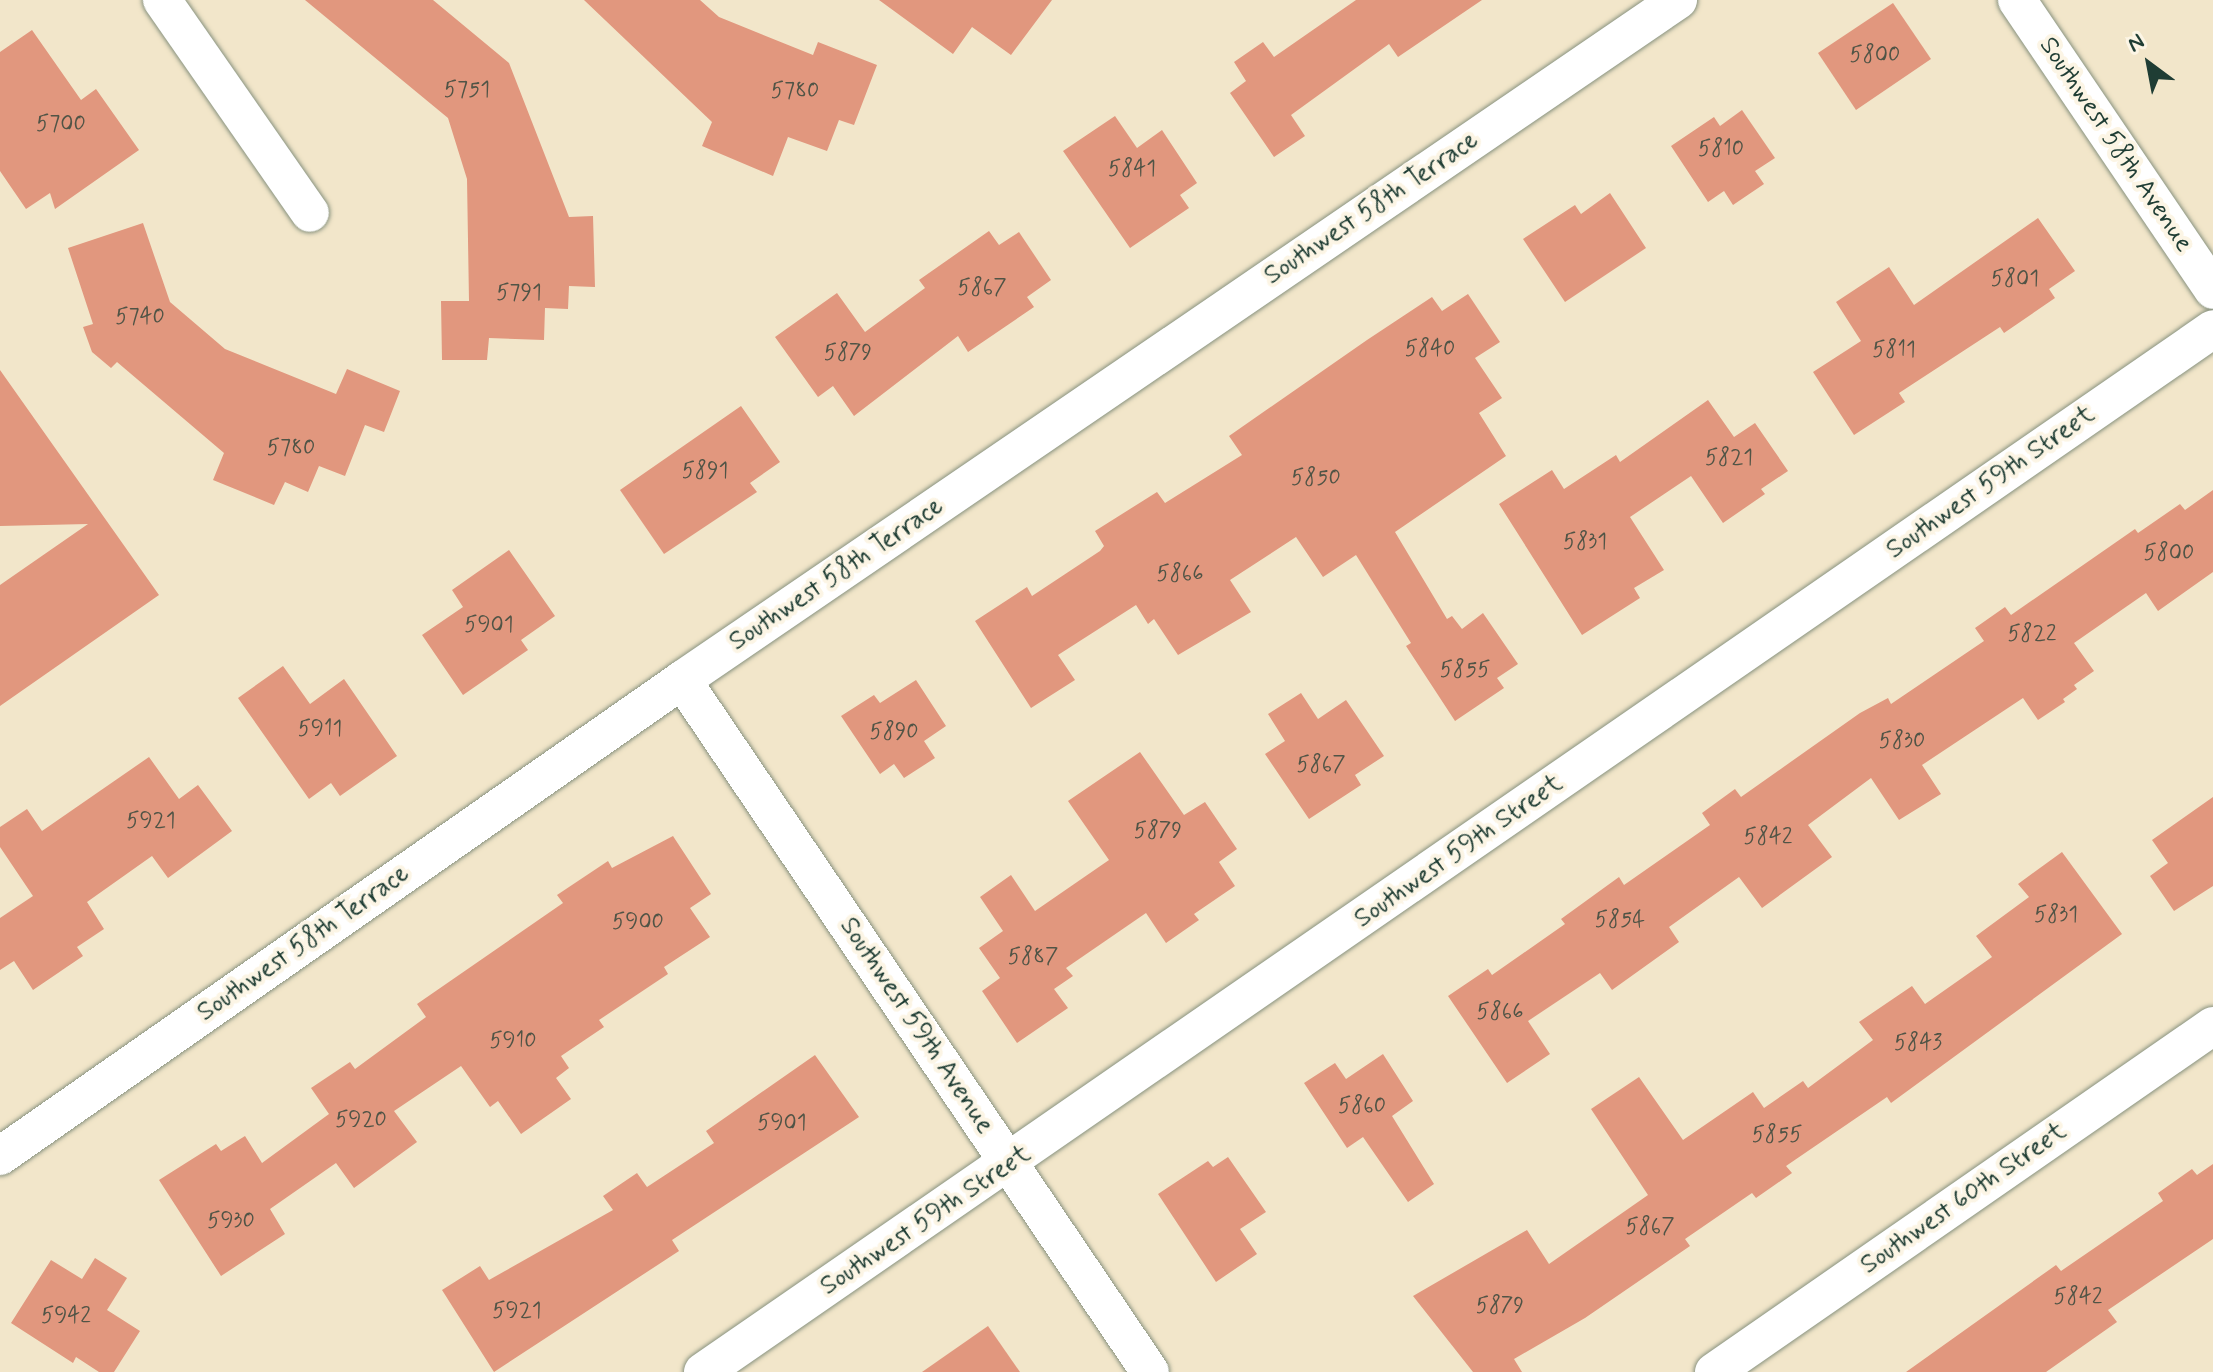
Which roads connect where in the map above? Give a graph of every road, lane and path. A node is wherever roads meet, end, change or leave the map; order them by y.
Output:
1 (162, 0) edge
2 (1678, 0) edge
3 (2017, 0) edge
4 (310, 213) dead end
5 (2213, 290) edge
6 (2213, 329) edge
7 (682, 680) junction
8 (2213, 1026) edge
9 (0, 1156) edge
10 (1009, 1164) junction
11 (703, 1372) edge
12 (1150, 1372) edge
13 (1714, 1372) edge

1 - 4 street
2 - 7 street, Southwest 58th Terrace
3 - 5 street, Southwest 58th Avenue
6 - 10 street, Southwest 59th Street
7 - 9 street, Southwest 58th Terrace
7 - 10 street, Southwest 59th Avenue
8 - 13 street, Southwest 60th Street
10 - 11 street, Southwest 59th Street
10 - 12 street, Southwest 59th Avenue

